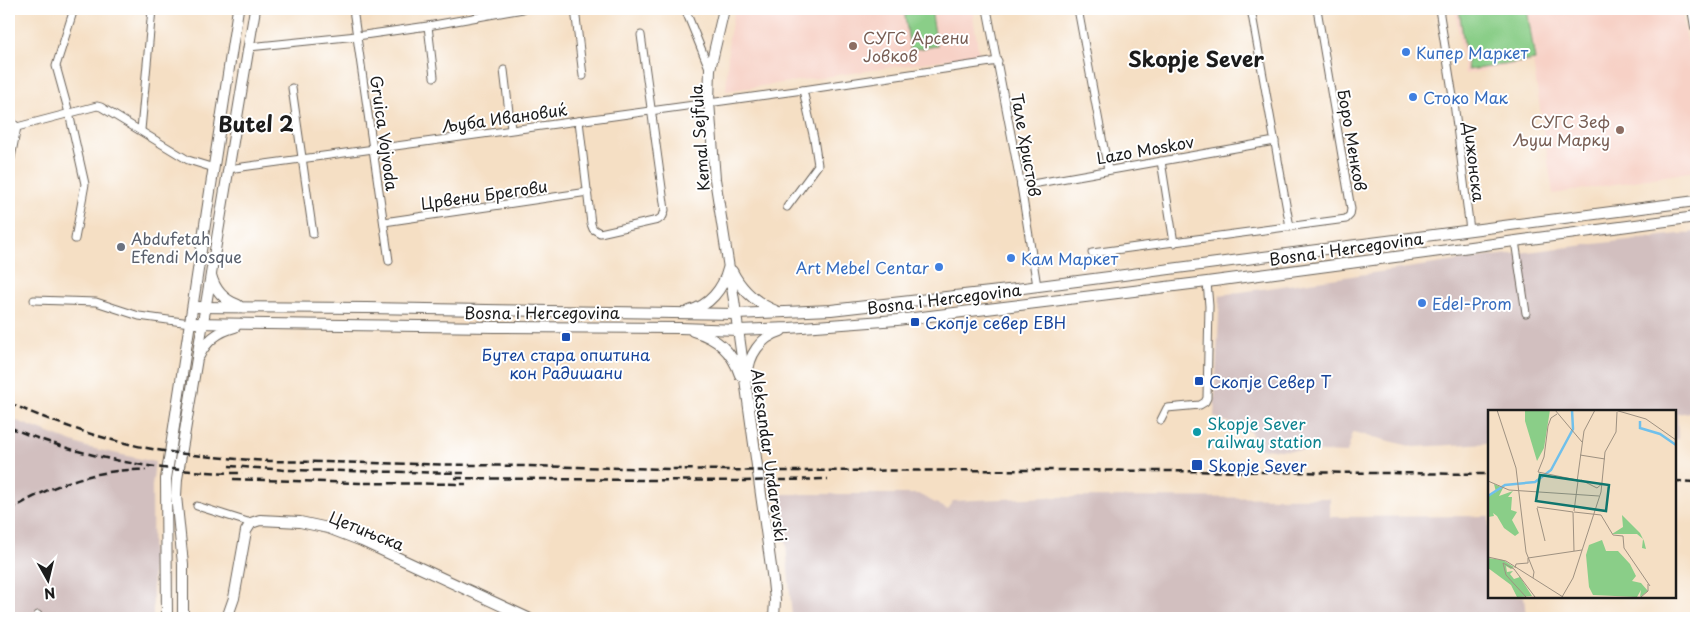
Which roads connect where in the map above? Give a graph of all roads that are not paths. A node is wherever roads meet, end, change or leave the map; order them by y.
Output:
1 (74, 9) edge
2 (152, 9) edge
3 (238, 9) edge
4 (255, 9) edge
5 (353, 9) edge
6 (521, 9) edge
7 (575, 9) edge
8 (685, 9) edge
9 (724, 9) edge
10 (987, 9) edge
11 (1078, 9) edge
12 (1251, 9) edge
13 (1317, 9) edge
14 (1439, 9) edge
15 (1693, 9) edge
16 (428, 26) junction
17 (1696, 27) edge
18 (641, 35) dead end
19 (357, 36) junction
20 (249, 47) junction
21 (998, 61) junction
22 (710, 69) junction
23 (504, 70) dead end
24 (583, 76) dead end
25 (434, 77) dead end
26 (292, 88) dead end
27 (803, 90) junction
28 (709, 102) junction
29 (650, 110) junction
30 (69, 113) junction
31 (9, 119) edge
32 (580, 121) junction
33 (17, 127) junction
34 (511, 129) junction
35 (141, 130) junction
36 (1275, 140) junction
37 (373, 150) junction
38 (301, 158) junction
39 (1161, 160) junction
40 (9, 168) edge
41 (214, 168) junction
42 (228, 169) junction
43 (1108, 170) junction
44 (1021, 186) junction
45 (588, 192) junction
46 (1696, 192) edge
47 (1696, 201) edge
48 (1681, 203) junction
49 (787, 207) dead end
50 (1696, 217) edge
51 (384, 222) junction
52 (1290, 226) junction
53 (1470, 230) junction
54 (313, 234) dead end
55 (75, 239) dead end
56 (1514, 241) junction
57 (1174, 243) junction
58 (1092, 253) dead end
59 (389, 261) dead end
60 (729, 266) junction
61 (211, 272) junction
62 (1207, 282) junction
63 (1037, 286) junction
64 (34, 300) dead end
65 (193, 307) junction
66 (205, 307) junction
67 (243, 307) junction
68 (781, 312) junction
69 (680, 313) junction
70 (1526, 313) dead end
71 (736, 314) junction
72 (190, 322) junction
73 (202, 323) junction
74 (247, 324) junction
75 (680, 328) junction
76 (790, 328) junction
77 (738, 330) junction
78 (196, 361) junction
79 (748, 405) junction
80 (1161, 420) dead end
81 (198, 506) dead end
82 (251, 523) junction
83 (184, 599) junction
84 (775, 600) junction
85 (168, 602) junction
86 (162, 618) edge
87 (167, 618) edge
88 (183, 618) edge
89 (190, 618) edge
90 (227, 618) edge
91 (528, 618) edge
92 (774, 618) edge
93 (782, 618) edge

1 - 30 street
2 - 35 street
3 - 41 street
4 - 20 street
5 - 19 street, Gruica Vojvoda
6 - 16 street
7 - 24 street
8 - 22 street
9 - 22 street, Kemal Sejfula
10 - 21 street, Тале Христов
11 - 43 street
12 - 36 street
13 - 52 street, Боро Менков
14 - 53 street, Дижонска
15 - 17 street
16 - 19 street
16 - 25 street
18 - 29 street
19 - 20 street
19 - 37 street, Gruica Vojvoda
20 - 42 street
21 - 27 street, Љуба Ивановиќ
21 - 44 street, Тале Христов
22 - 28 street, Kemal Sejfula
23 - 34 street
26 - 38 street
27 - 28 street, Љуба Ивановиќ
27 - 49 street
28 - 29 street, Љуба Ивановиќ
28 - 60 street, Kemal Sejfula
29 - 32 street, Љуба Ивановиќ
29 - 45 street
30 - 33 street
30 - 35 street
30 - 55 street
31 - 33 street
32 - 34 street, Љуба Ивановиќ
32 - 45 street
33 - 40 street
34 - 37 street, Љуба Ивановиќ
35 - 41 street
36 - 39 street, Lazo Moskov
36 - 52 street
37 - 38 street, Љуба Ивановиќ
37 - 51 street, Gruica Vojvoda
38 - 42 street, Љуба Ивановиќ
38 - 54 street
39 - 43 street, Lazo Moskov
39 - 57 street
41 - 65 street
42 - 61 street
43 - 44 street, Lazo Moskov
44 - 63 street, Тале Христов
45 - 51 street, Црвени Брегови
46 - 48 street
47 - 48 street, Bosna i Hercegovina
48 - 53 street, Bosna i Hercegovina
50 - 56 street, Bosna i Hercegovina
51 - 59 street, Gruica Vojvoda
52 - 57 street, Боро Менков
53 - 63 street, Bosna i Hercegovina
56 - 62 street, Bosna i Hercegovina
56 - 70 street
57 - 58 street, Боро Менков
60 - 68 street
60 - 69 street
60 - 71 street, Kemal Sejfula
61 - 66 street
61 - 67 street
62 - 76 street, Bosna i Hercegovina
62 - 80 street
63 - 68 street, Bosna i Hercegovina
64 - 72 street
65 - 66 street, Bosna i Hercegovina
65 - 72 street
66 - 67 street, Bosna i Hercegovina
66 - 73 street
67 - 69 street, Bosna i Hercegovina
68 - 71 street, Bosna i Hercegovina
69 - 71 street, Bosna i Hercegovina
71 - 77 street, Aleksandar Urdarevski
72 - 73 street, Bosna i Hercegovina
72 - 85 street
73 - 74 street, Bosna i Hercegovina
73 - 78 street
74 - 75 street, Bosna i Hercegovina
74 - 78 street
75 - 77 street, Bosna i Hercegovina
75 - 79 street
76 - 77 street, Bosna i Hercegovina
76 - 79 street
77 - 79 street, Aleksandar Urdarevski
78 - 83 street
79 - 84 street, Aleksandar Urdarevski
81 - 82 street
82 - 90 street
82 - 91 street, Цетињска
83 - 88 street
83 - 89 street
84 - 92 street, Aleksandar Urdarevski
84 - 93 street, Aleksandar Urdarevski
85 - 86 street
85 - 87 street

